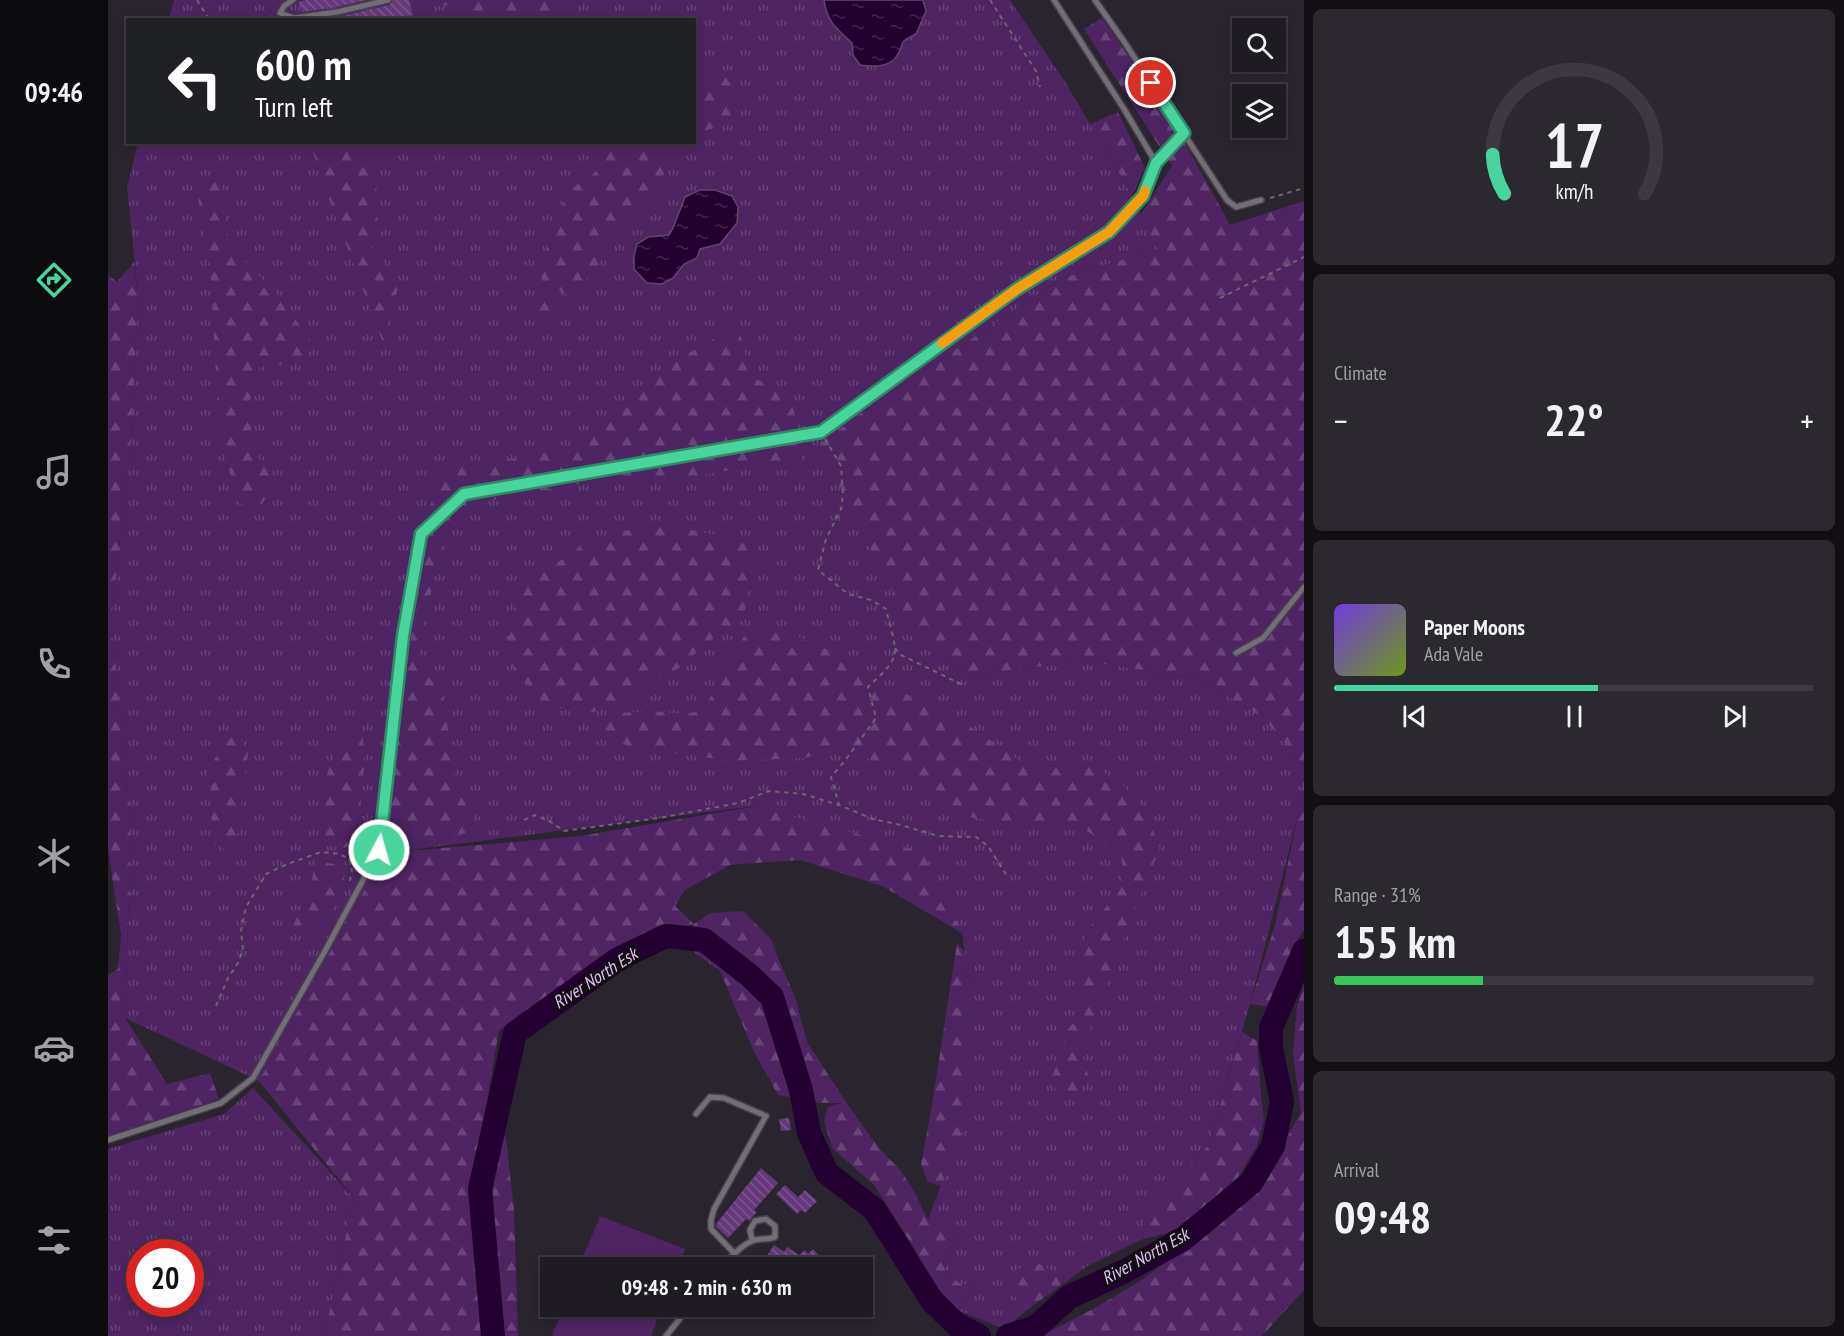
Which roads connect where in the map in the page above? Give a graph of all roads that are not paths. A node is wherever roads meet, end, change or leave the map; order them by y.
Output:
1 (293, 0) edge
2 (388, 0) edge
3 (1054, 0) edge
4 (1095, 0) edge
5 (1184, 133) junction
6 (1156, 163) junction
7 (1261, 200) road end
8 (1304, 587) edge
9 (1236, 653) dead end
10 (696, 1114) dead end
11 (108, 1140) edge
12 (753, 1240) junction
13 (734, 1253) junction
14 (731, 1257) edge
15 (681, 1317) edge
16 (666, 1336) edge

1 - 2 lane
3 - 6 lane
4 - 5 lane
5 - 6 lane
5 - 7 lane
6 - 11 lane
8 - 9 lane
10 - 13 lane
12 - 12 lane
12 - 13 lane
13 - 14 lane
15 - 16 lane

